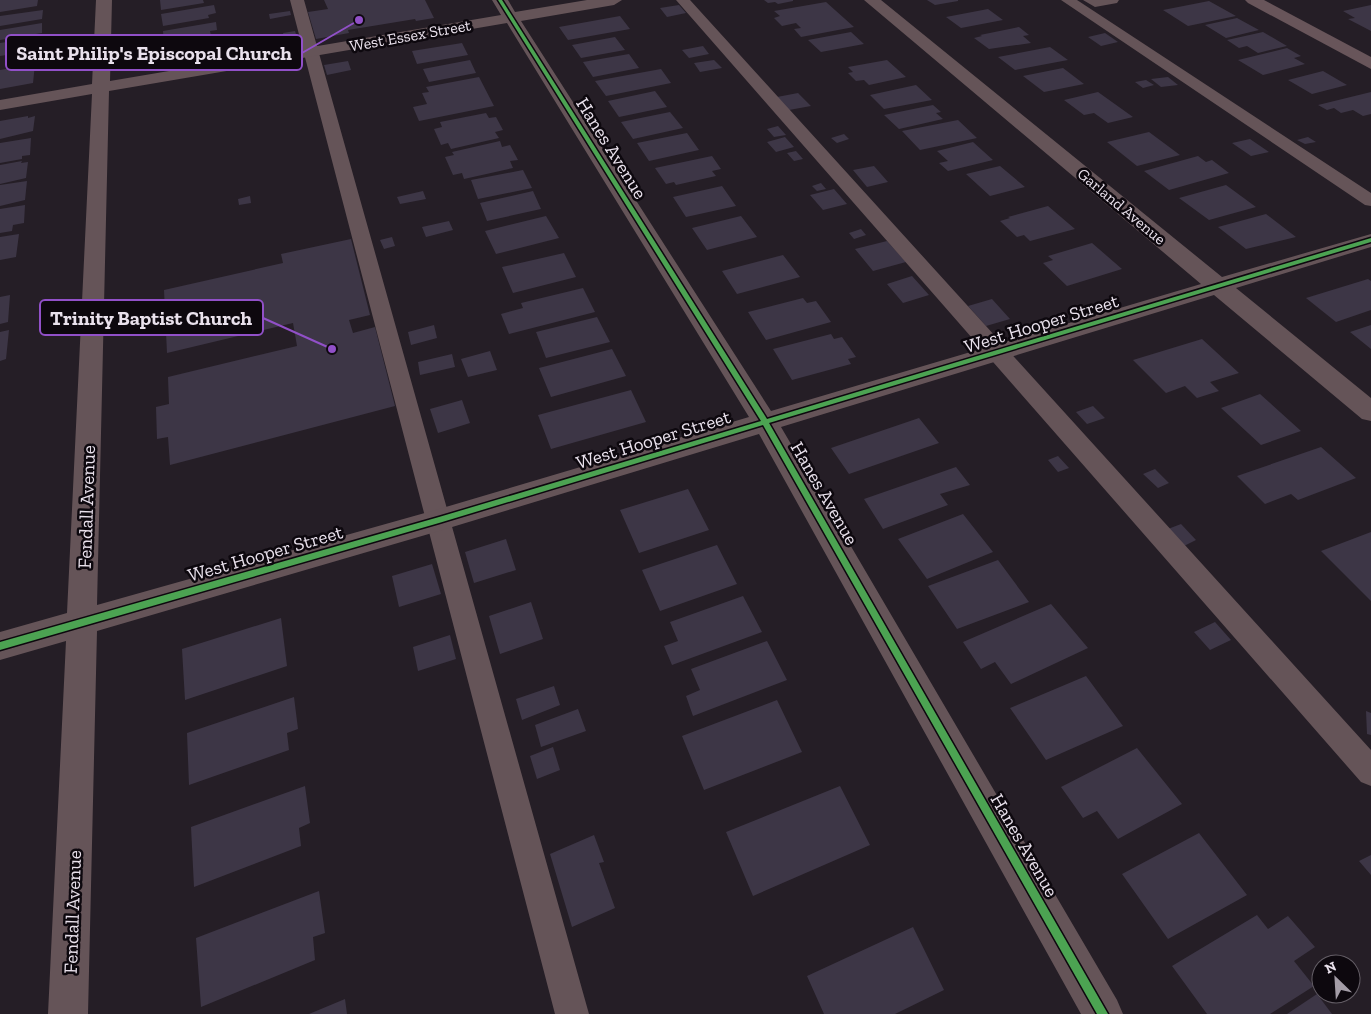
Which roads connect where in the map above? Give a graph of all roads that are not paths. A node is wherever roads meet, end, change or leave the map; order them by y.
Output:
1 (104, 0) edge
2 (297, 0) edge
3 (614, 0) edge
4 (682, 0) edge
5 (872, 0) edge
6 (1068, 0) edge
7 (1090, 0) edge
8 (1112, 0) edge
9 (1253, 0) edge
10 (505, 9) edge
11 (311, 52) junction
12 (1371, 64) edge
13 (101, 88) junction
14 (0, 105) edge
15 (1371, 202) edge
16 (1371, 240) edge
17 (1219, 286) junction
18 (997, 353) junction
19 (1371, 412) edge
20 (765, 422) junction
21 (439, 520) junction
22 (82, 622) junction
23 (0, 646) edge
24 (1371, 772) edge
25 (68, 1014) edge
26 (572, 1014) edge
27 (1103, 1014) edge

1 - 13 street, Fendall Avenue
2 - 11 lane
3 - 10 street, West Essex Street
4 - 18 lane
5 - 17 street, Garland Avenue
6 - 15 lane
7 - 8 lane
9 - 12 street
10 - 11 street, West Essex Street
10 - 20 street, Hanes Avenue
11 - 13 street, West Essex Street
11 - 21 lane
13 - 14 street, West Essex Street
13 - 22 street, Fendall Avenue
16 - 17 street, West Hooper Street
17 - 18 street, West Hooper Street
17 - 19 street, Garland Avenue
18 - 20 street, West Hooper Street
18 - 24 lane
20 - 21 street, West Hooper Street
20 - 27 street, Hanes Avenue
21 - 22 street, West Hooper Street
21 - 26 lane
22 - 23 street, West Hooper Street
22 - 25 street, Fendall Avenue

